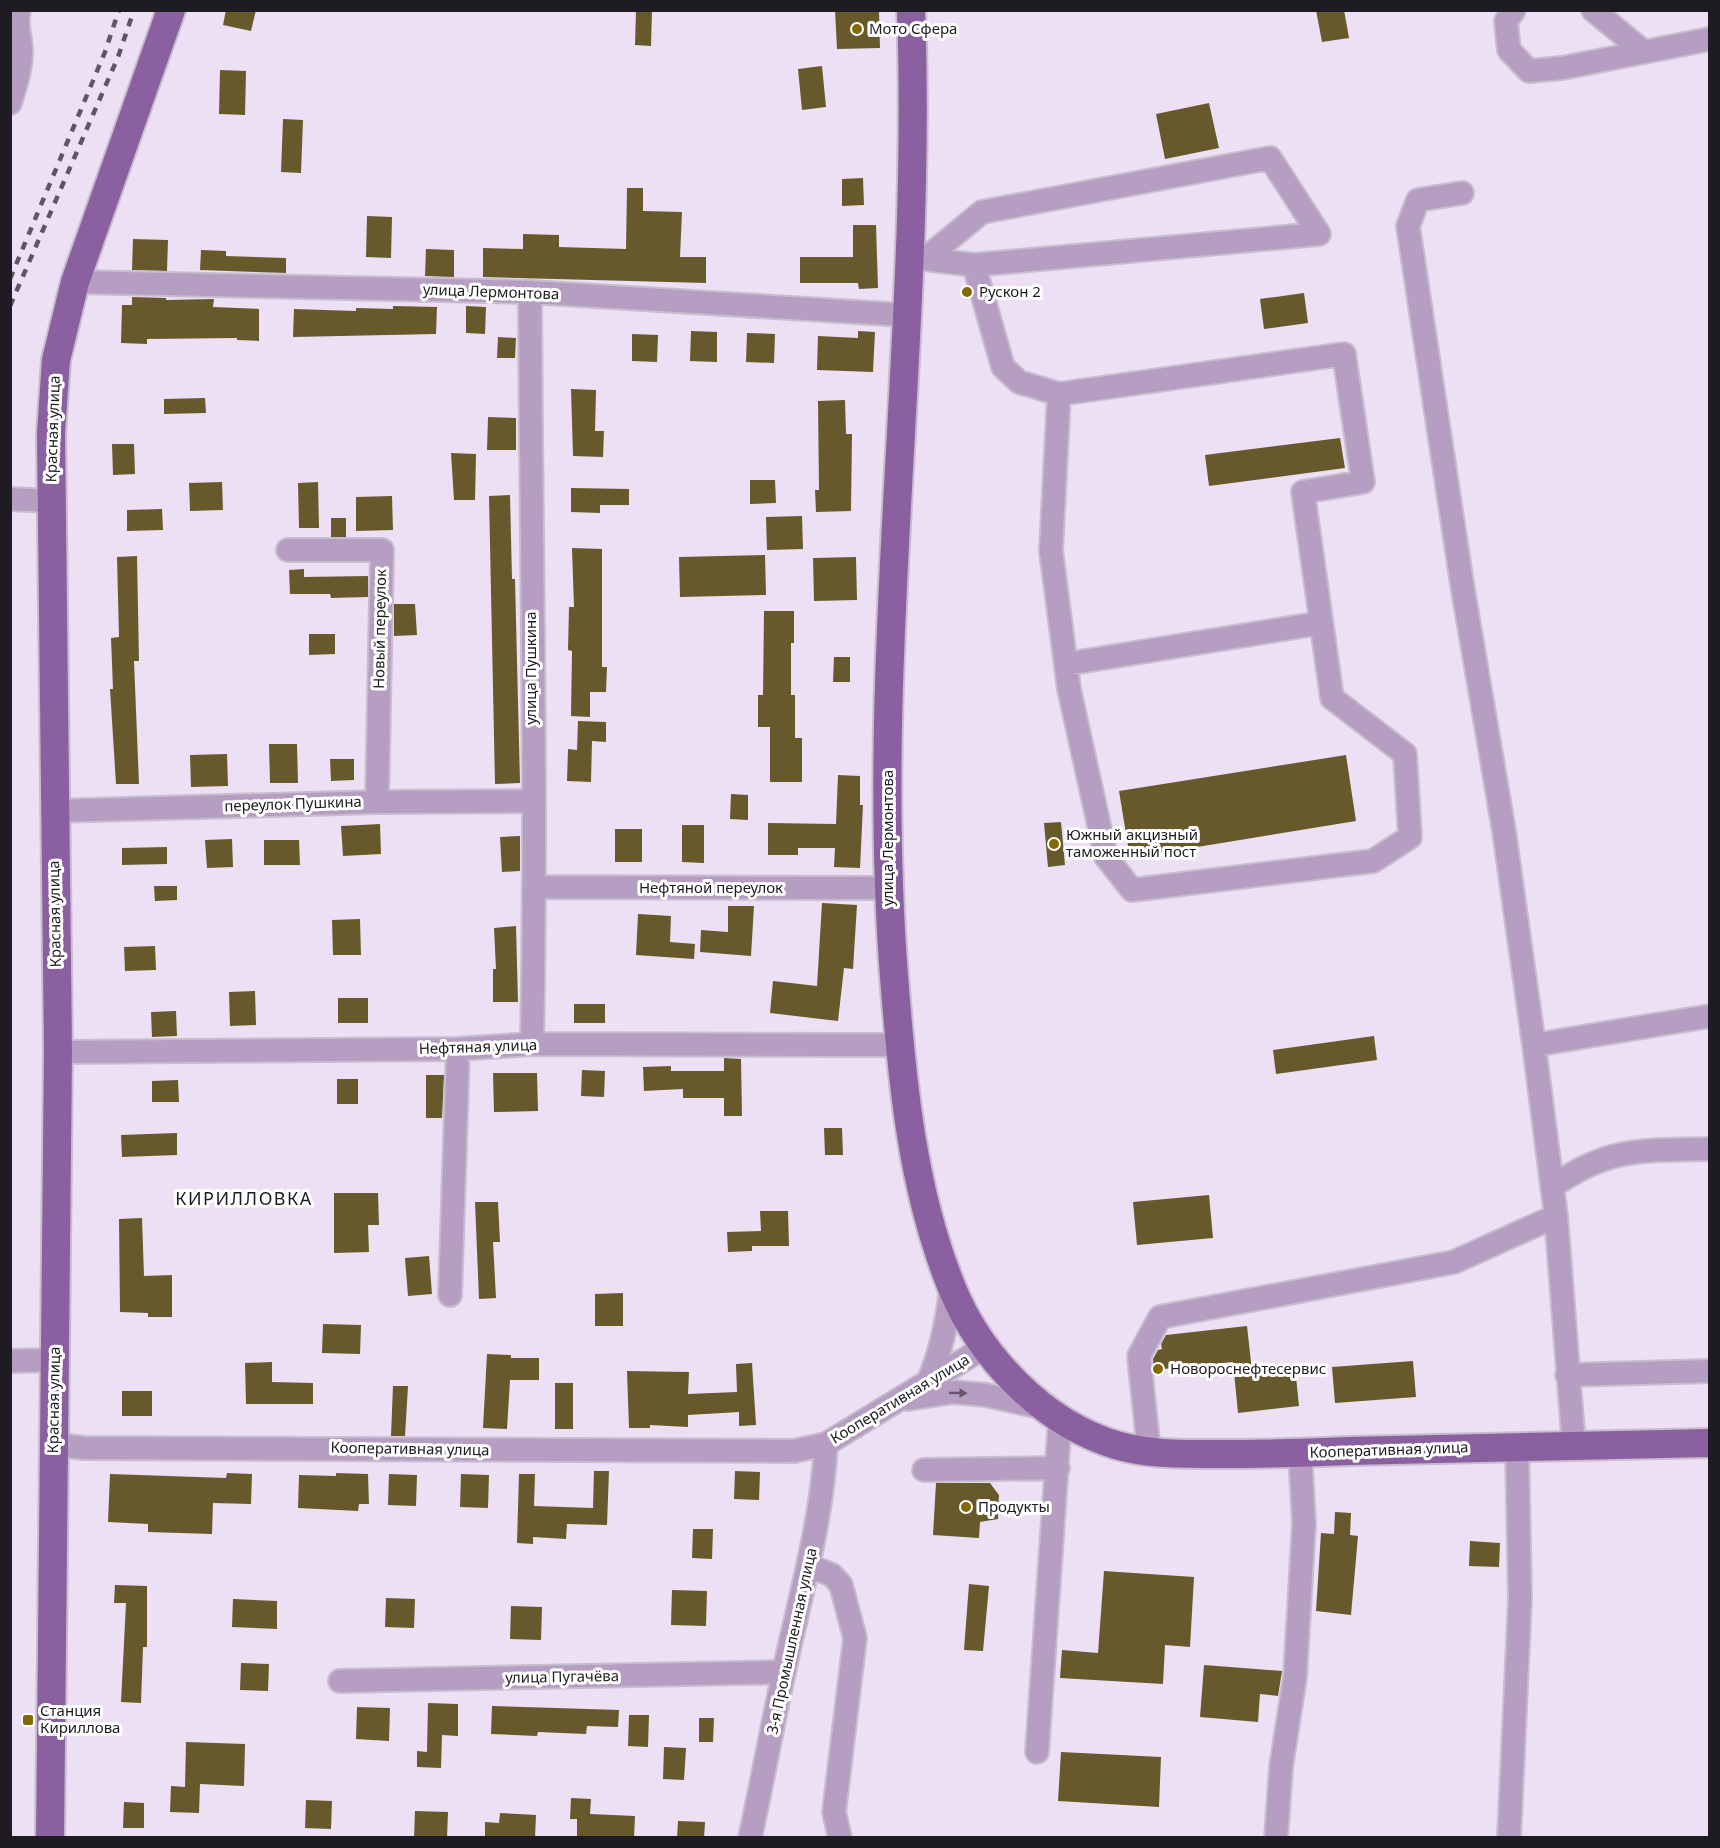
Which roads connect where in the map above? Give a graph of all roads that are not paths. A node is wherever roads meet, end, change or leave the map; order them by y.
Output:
1 (171, 10) edge
2 (911, 10) edge
3 (1514, 10) edge
4 (1593, 10) edge
5 (15, 19) edge
6 (1710, 39) edge
7 (1644, 52) junction
8 (10, 103) edge
9 (1462, 193) dead end
10 (916, 258) junction
11 (974, 265) junction
12 (75, 282) junction
13 (530, 292) junction
14 (905, 315) junction
15 (1059, 394) junction
16 (10, 499) edge
17 (51, 501) junction
18 (288, 550) dead end
19 (1321, 623) junction
20 (1066, 664) junction
21 (377, 801) junction
22 (532, 801) junction
23 (54, 811) junction
24 (535, 887) junction
25 (887, 888) junction
26 (1710, 1016) edge
27 (532, 1044) junction
28 (899, 1045) junction
29 (1534, 1045) junction
30 (458, 1049) junction
31 (58, 1052) junction
32 (1710, 1149) edge
33 (1552, 1187) junction
34 (1556, 1216) junction
35 (951, 1287) junction
36 (450, 1295) dead end
37 (985, 1347) junction
38 (54, 1360) junction
39 (10, 1361) edge
40 (1710, 1371) edge
41 (1567, 1375) junction
42 (928, 1383) junction
43 (900, 1401) junction
44 (1053, 1414) junction
45 (1710, 1443) edge
46 (53, 1444) junction
47 (826, 1444) junction
48 (1517, 1446) junction
49 (1574, 1446) junction
50 (1149, 1452) junction
51 (1300, 1453) junction
52 (1058, 1468) junction
53 (924, 1470) dead end
54 (810, 1566) junction
55 (784, 1672) junction
56 (340, 1681) dead end
57 (1037, 1752) dead end
58 (50, 1838) edge
59 (750, 1838) edge
60 (840, 1838) edge
61 (1276, 1838) edge
62 (1509, 1838) edge

1 - 12 main road, Красная улица
2 - 10 main road, улица Лермонтова
3 - 7 street
4 - 7 street
5 - 8 street
6 - 7 street
9 - 29 street
10 - 11 street
10 - 11 street
10 - 14 main road, улица Лермонтова
11 - 15 street
12 - 13 street, улица Лермонтова
12 - 17 main road, Красная улица
13 - 14 street, улица Лермонтова
13 - 22 street, улица Пушкина
14 - 25 main road, улица Лермонтова
15 - 19 street
15 - 20 street
16 - 17 street
17 - 23 main road, Красная улица
18 - 21 street, Новый переулок
19 - 20 street
19 - 20 street
21 - 22 street, переулок Пушкина
21 - 23 street, переулок Пушкина
22 - 24 street, улица Пушкина
23 - 31 main road, Красная улица
24 - 25 street, Нефтяной переулок
24 - 27 street, улица Пушкина
25 - 28 main road, улица Лермонтова
26 - 29 street
27 - 28 street, Нефтяная улица
27 - 30 street, Нефтяная улица
28 - 35 main road, улица Лермонтова
29 - 33 street
30 - 31 street, Нефтяная улица
30 - 36 street
31 - 38 main road, Красная улица
32 - 33 street
33 - 34 street
34 - 41 street
34 - 50 street
35 - 37 main road, улица Лермонтова
35 - 42 street
37 - 42 street, Кооперативная улица
37 - 44 main road, Кооперативная улица
38 - 39 street
38 - 46 main road, Красная улица
40 - 41 street
41 - 49 street
42 - 43 street, Кооперативная улица
43 -> 44 street
43 - 47 street, Кооперативная улица
44 - 50 main road, Кооперативная улица
44 - 52 street
45 - 49 main road, Кооперативная улица
46 - 47 street, Кооперативная улица
46 - 58 main road, Красная улица
47 - 54 street, 3-я Промышленная улица
48 - 49 main road, Кооперативная улица
48 - 51 main road, Кооперативная улица
48 - 62 street
50 - 51 main road, Кооперативная улица
51 - 61 street
52 - 53 street
52 - 57 street
54 - 55 street, 3-я Промышленная улица
54 - 60 street
55 - 56 street, улица Пугачёва
55 - 59 street, 3-я Промышленная улица

